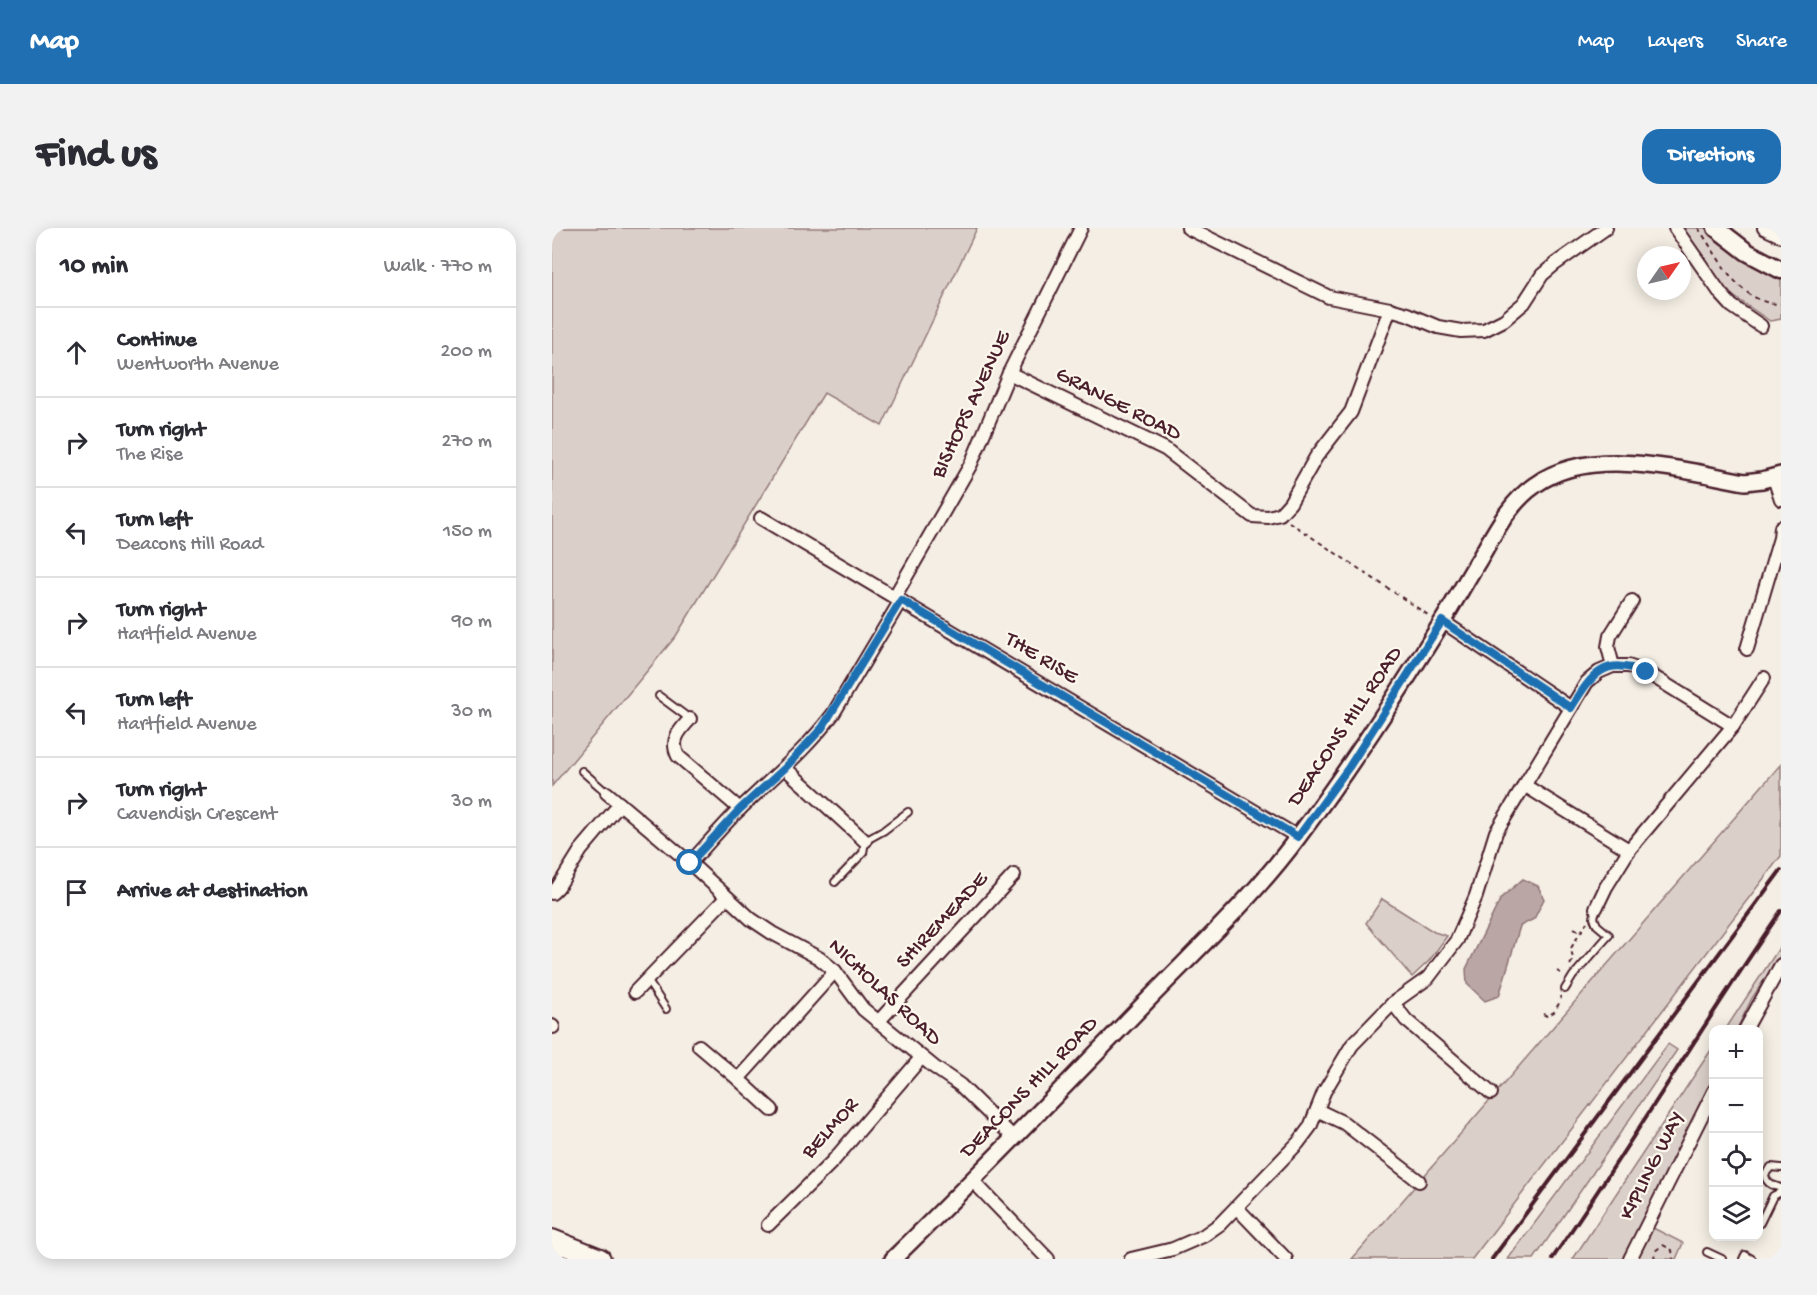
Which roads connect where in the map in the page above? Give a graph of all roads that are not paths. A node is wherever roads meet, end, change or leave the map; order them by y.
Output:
1 (1081, 228) edge
2 (1188, 228) edge
3 (1606, 228) edge
4 (1675, 228) edge
5 (1716, 228) edge
6 (1764, 228) edge
7 (1781, 236) edge
8 (1781, 270) edge
9 (1390, 309) junction
10 (1761, 326) dead end
11 (1009, 373) junction
12 (1778, 476) edge
13 (1781, 499) edge
14 (761, 518) dead end
15 (1781, 526) edge
16 (898, 598) junction
17 (1632, 601) dead end
18 (1439, 621) junction
19 (1747, 649) dead end
20 (1613, 666) junction
21 (1764, 678) dead end
22 (659, 696) dead end
23 (1571, 708) junction
24 (690, 719) joint
25 (1733, 726) junction
26 (785, 768) junction
27 (582, 771) dead end
28 (1524, 785) junction
29 (607, 793) joint
30 (620, 804) junction
31 (740, 809) junction
32 (908, 812) dead end
33 (1298, 837) junction
34 (865, 841) junction
35 (1629, 850) junction
36 (690, 863) junction
37 (1014, 875) dead end
38 (835, 882) dead end
39 (552, 893) edge
40 (726, 898) junction
41 (1596, 908) joint
42 (1781, 965) edge
43 (835, 971) junction
44 (646, 980) junction
45 (1565, 989) dead end
46 (635, 992) dead end
47 (1393, 1003) junction
48 (666, 1009) dead end
49 (878, 1022) junction
50 (1747, 1025) edge
51 (699, 1046) dead end
52 (921, 1058) junction
53 (738, 1079) junction
54 (1491, 1093) dead end
55 (1709, 1099) edge
56 (772, 1110) dead end
57 (1317, 1110) junction
58 (1014, 1138) junction
59 (1781, 1168) edge
60 (1763, 1170) edge
61 (1766, 1172) junction
62 (972, 1180) junction
63 (1419, 1181) dead end
64 (1781, 1190) edge
65 (1237, 1208) junction
66 (1763, 1217) edge
67 (768, 1225) dead end
68 (558, 1248) edge
69 (1707, 1252) dead end
70 (600, 1259) edge
71 (893, 1259) edge
72 (1048, 1259) edge
73 (1131, 1259) edge
74 (1286, 1259) edge
75 (1630, 1259) edge
76 (1722, 1259) edge
77 (1743, 1259) edge
78 (1752, 1259) edge

1 - 11 street, BISHOPS AVENUE
2 - 9 street
3 - 9 street
4 - 10 street
5 - 8 main road
6 - 7 street
9 - 11 street, GRANGE ROAD
11 - 16 street, BISHOPS AVENUE
12 - 13 street
12 - 18 street, DEACONS HILL ROAD
14 - 16 street, THE RISE
15 - 19 street
16 - 26 street, BISHOPS AVENUE
16 - 33 street, THE RISE
17 - 20 street
18 - 23 street
18 - 33 street, DEACONS HILL ROAD
20 - 23 street
20 - 25 street
21 - 25 street
22 - 24 lane
23 - 28 street
24 - 31 street
25 - 35 street
26 - 31 street, BISHOPS AVENUE
26 - 34 street
27 - 29 lane, NICHOLAS ROAD
28 - 35 street
28 - 47 street
29 - 30 street, NICHOLAS ROAD
30 - 36 street, NICHOLAS ROAD
30 - 39 street
31 - 36 street, BISHOPS AVENUE
32 - 34 lane
33 - 58 street, DEACONS HILL ROAD
34 - 38 lane
35 - 41 street
36 - 40 street, NICHOLAS ROAD
37 - 49 street, SHIREMEADE
40 - 43 street, NICHOLAS ROAD
40 - 44 street
41 - 45 lane
42 - 50 street
43 - 49 street, NICHOLAS ROAD
43 - 53 street
44 - 46 street
44 - 48 lane
47 - 54 street
47 - 57 street
49 - 52 street, NICHOLAS ROAD
51 - 53 street
52 - 58 street, NICHOLAS ROAD
52 - 67 street, BELMOR
53 - 56 street
55 - 75 street, KIPLING WAY
57 - 63 street
57 - 65 street
58 - 62 street, DEACONS HILL ROAD
59 - 61 lane
60 - 61 lane
61 - 64 lane
62 - 71 street, DEACONS HILL ROAD
62 - 72 street
64 - 66 lane
65 - 73 street
65 - 74 street
68 - 70 main road
69 - 76 lane
77 - 78 lane

